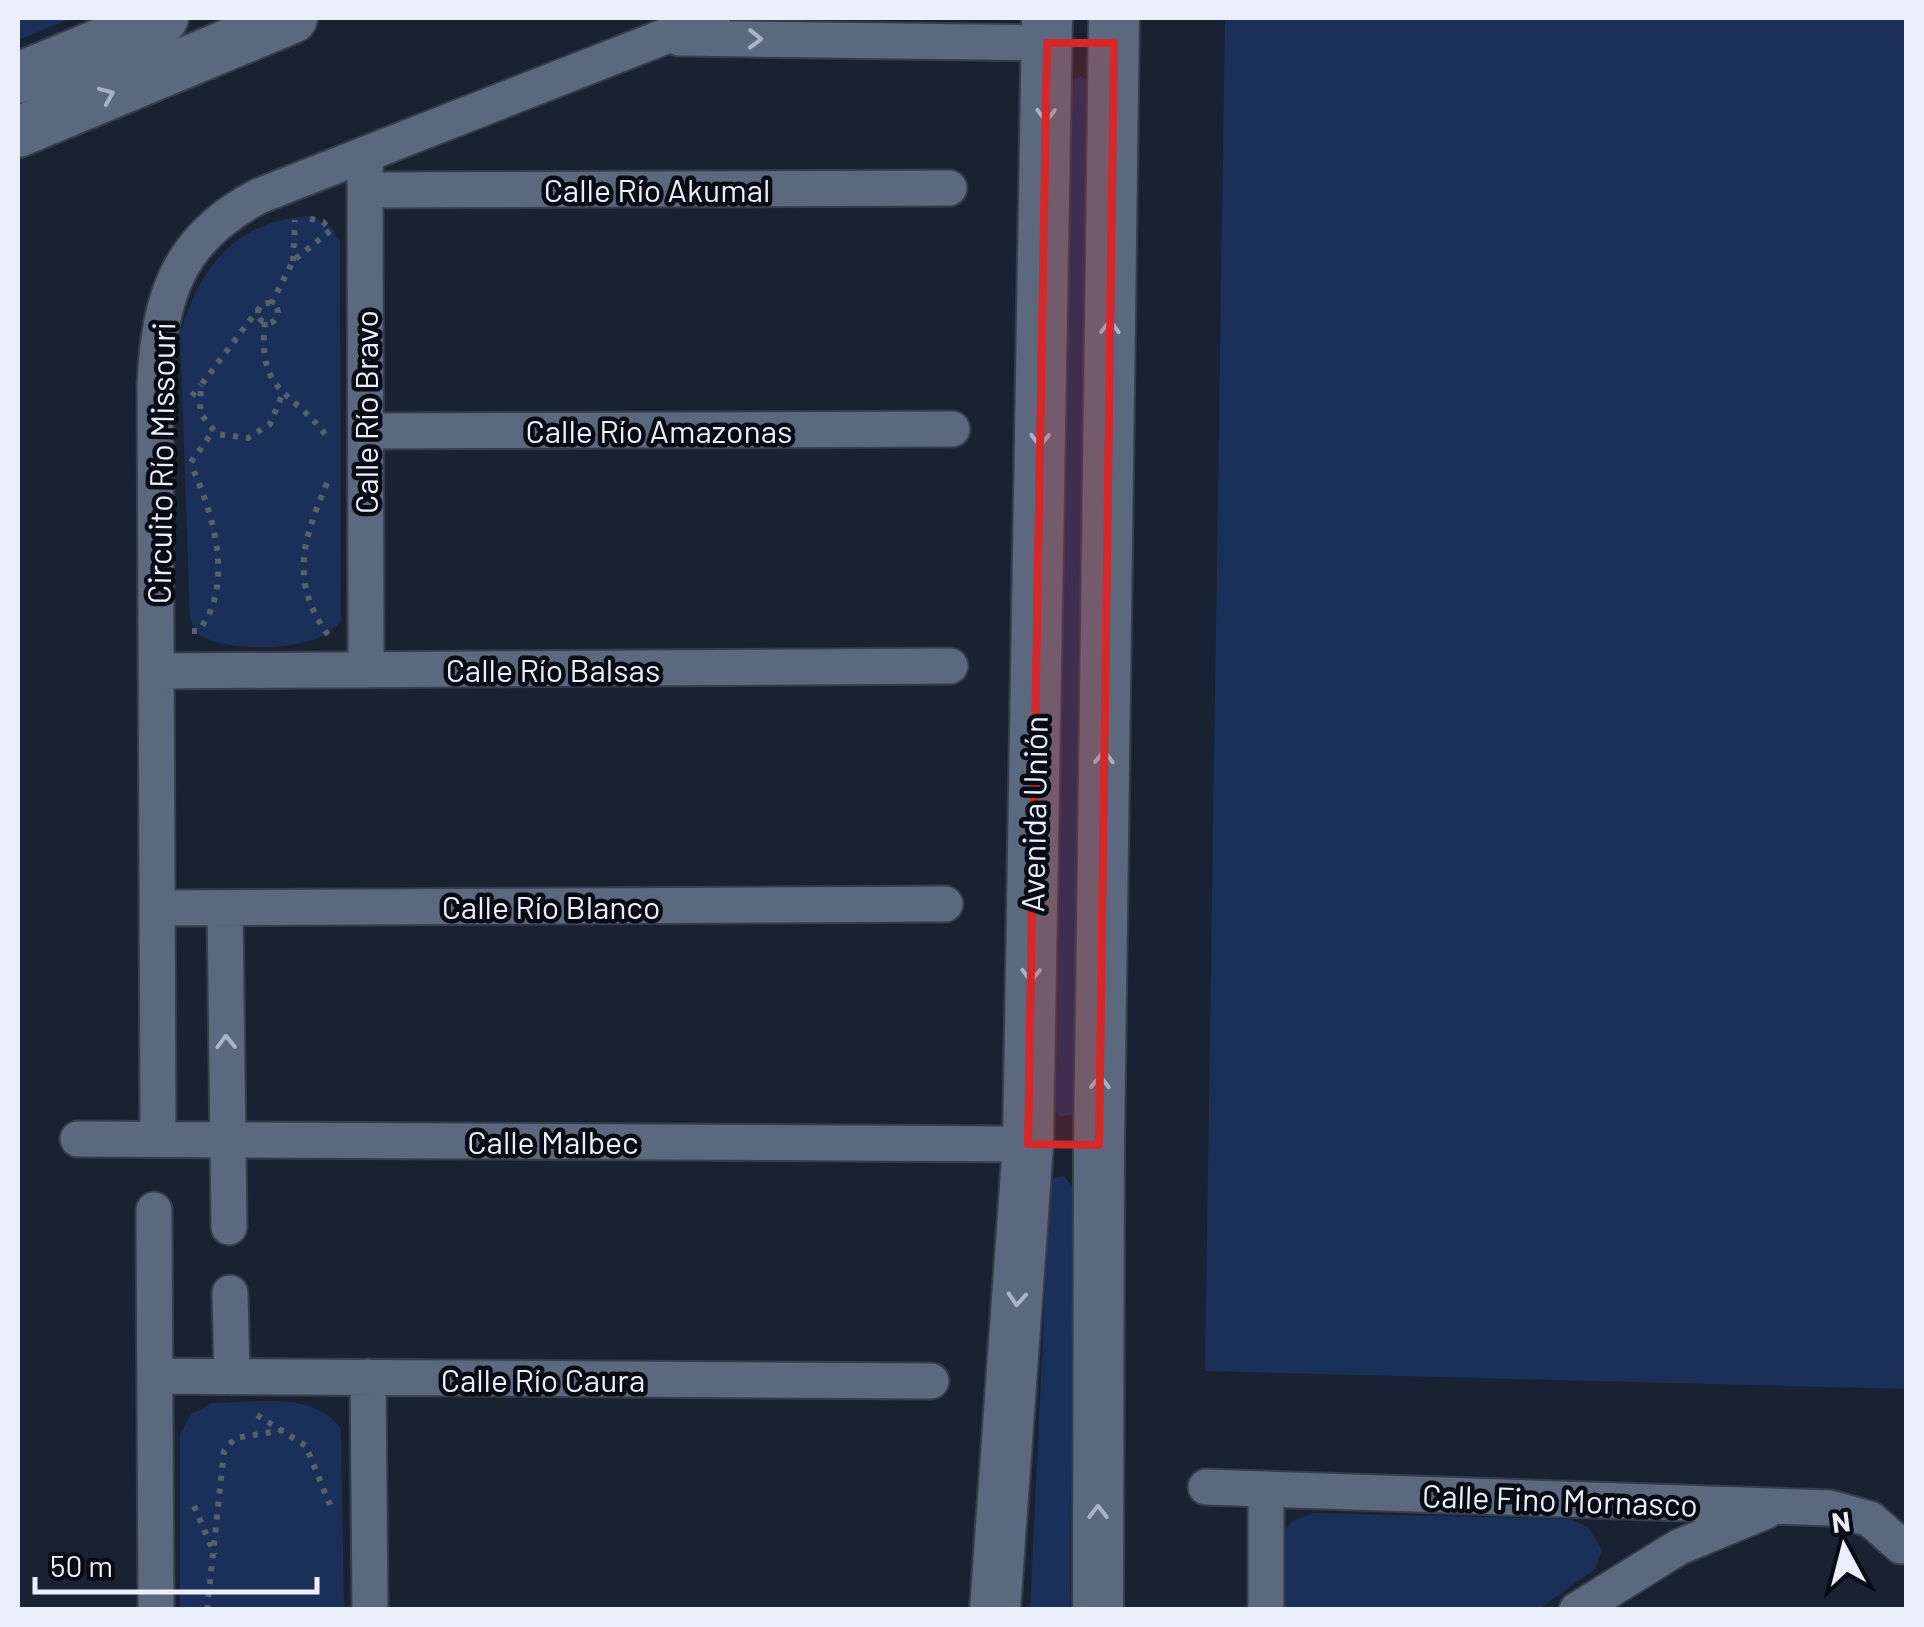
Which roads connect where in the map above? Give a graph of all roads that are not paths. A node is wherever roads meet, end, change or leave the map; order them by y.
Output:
1 (163, 18) edge
2 (292, 18) edge
3 (712, 18) edge
4 (1047, 30) edge
5 (1114, 30) edge
6 (658, 38) junction
7 (18, 78) edge
8 (18, 132) edge
9 (365, 154) junction
10 (949, 188) dead end
11 (365, 190) junction
12 (952, 429) dead end
13 (366, 431) junction
14 (950, 666) dead end
15 (366, 670) junction
16 (156, 671) junction
17 (945, 904) dead end
18 (157, 908) junction
19 (225, 908) junction
20 (78, 1138) dead end
21 (158, 1139) junction
22 (228, 1139) junction
23 (1028, 1144) junction
24 (1099, 1145) junction
25 (154, 1210) dead end
26 (229, 1227) dead end
27 (230, 1293) dead end
28 (155, 1376) junction
29 (232, 1377) junction
30 (368, 1378) junction
31 (931, 1381) dead end
32 (1206, 1487) dead end
33 (1266, 1490) junction
34 (1778, 1507) junction
35 (1901, 1546) dead end
36 (156, 1610) edge
37 (370, 1610) edge
38 (995, 1610) edge
39 (1098, 1610) edge
40 (1266, 1610) edge
41 (1577, 1610) edge

1 - 7 street
8 -> 2 street
3 - 6 street, Circuito Río Missouri
4 - 5 street
6 -> 4 street, Circuito Río Missouri
4 -> 23 street, Avenida Unión
24 -> 5 street
6 - 9 street, Circuito Río Missouri
9 - 11 street, Calle Río Bravo
9 - 16 street, Circuito Río Missouri
10 - 11 street, Calle Río Akumal
11 - 13 street, Calle Río Bravo
12 - 13 street, Calle Río Amazonas
13 - 15 street, Calle Río Bravo
14 - 15 street, Calle Río Balsas
15 - 16 street, Calle Río Balsas
16 - 18 street, Circuito Río Missouri
17 - 19 street, Calle Río Blanco
18 - 19 street, Calle Río Blanco
18 - 21 street, Circuito Río Missouri
22 -> 19 street
20 - 21 street, Calle Malbec
21 - 22 street, Calle Malbec
22 - 23 street, Calle Malbec
22 - 26 street
23 - 24 street
23 -> 38 street, Avenida Unión
39 -> 24 street
25 - 28 street
27 - 29 street
28 - 29 street, Calle Río Caura
28 - 36 street
29 - 30 street, Calle Río Caura
30 - 31 street, Calle Río Caura
30 - 37 street
32 - 33 street, Calle Fino Mornasco
33 - 34 street, Calle Fino Mornasco
33 - 40 street
34 - 35 street, Calle Fino Mornasco
34 - 41 street

